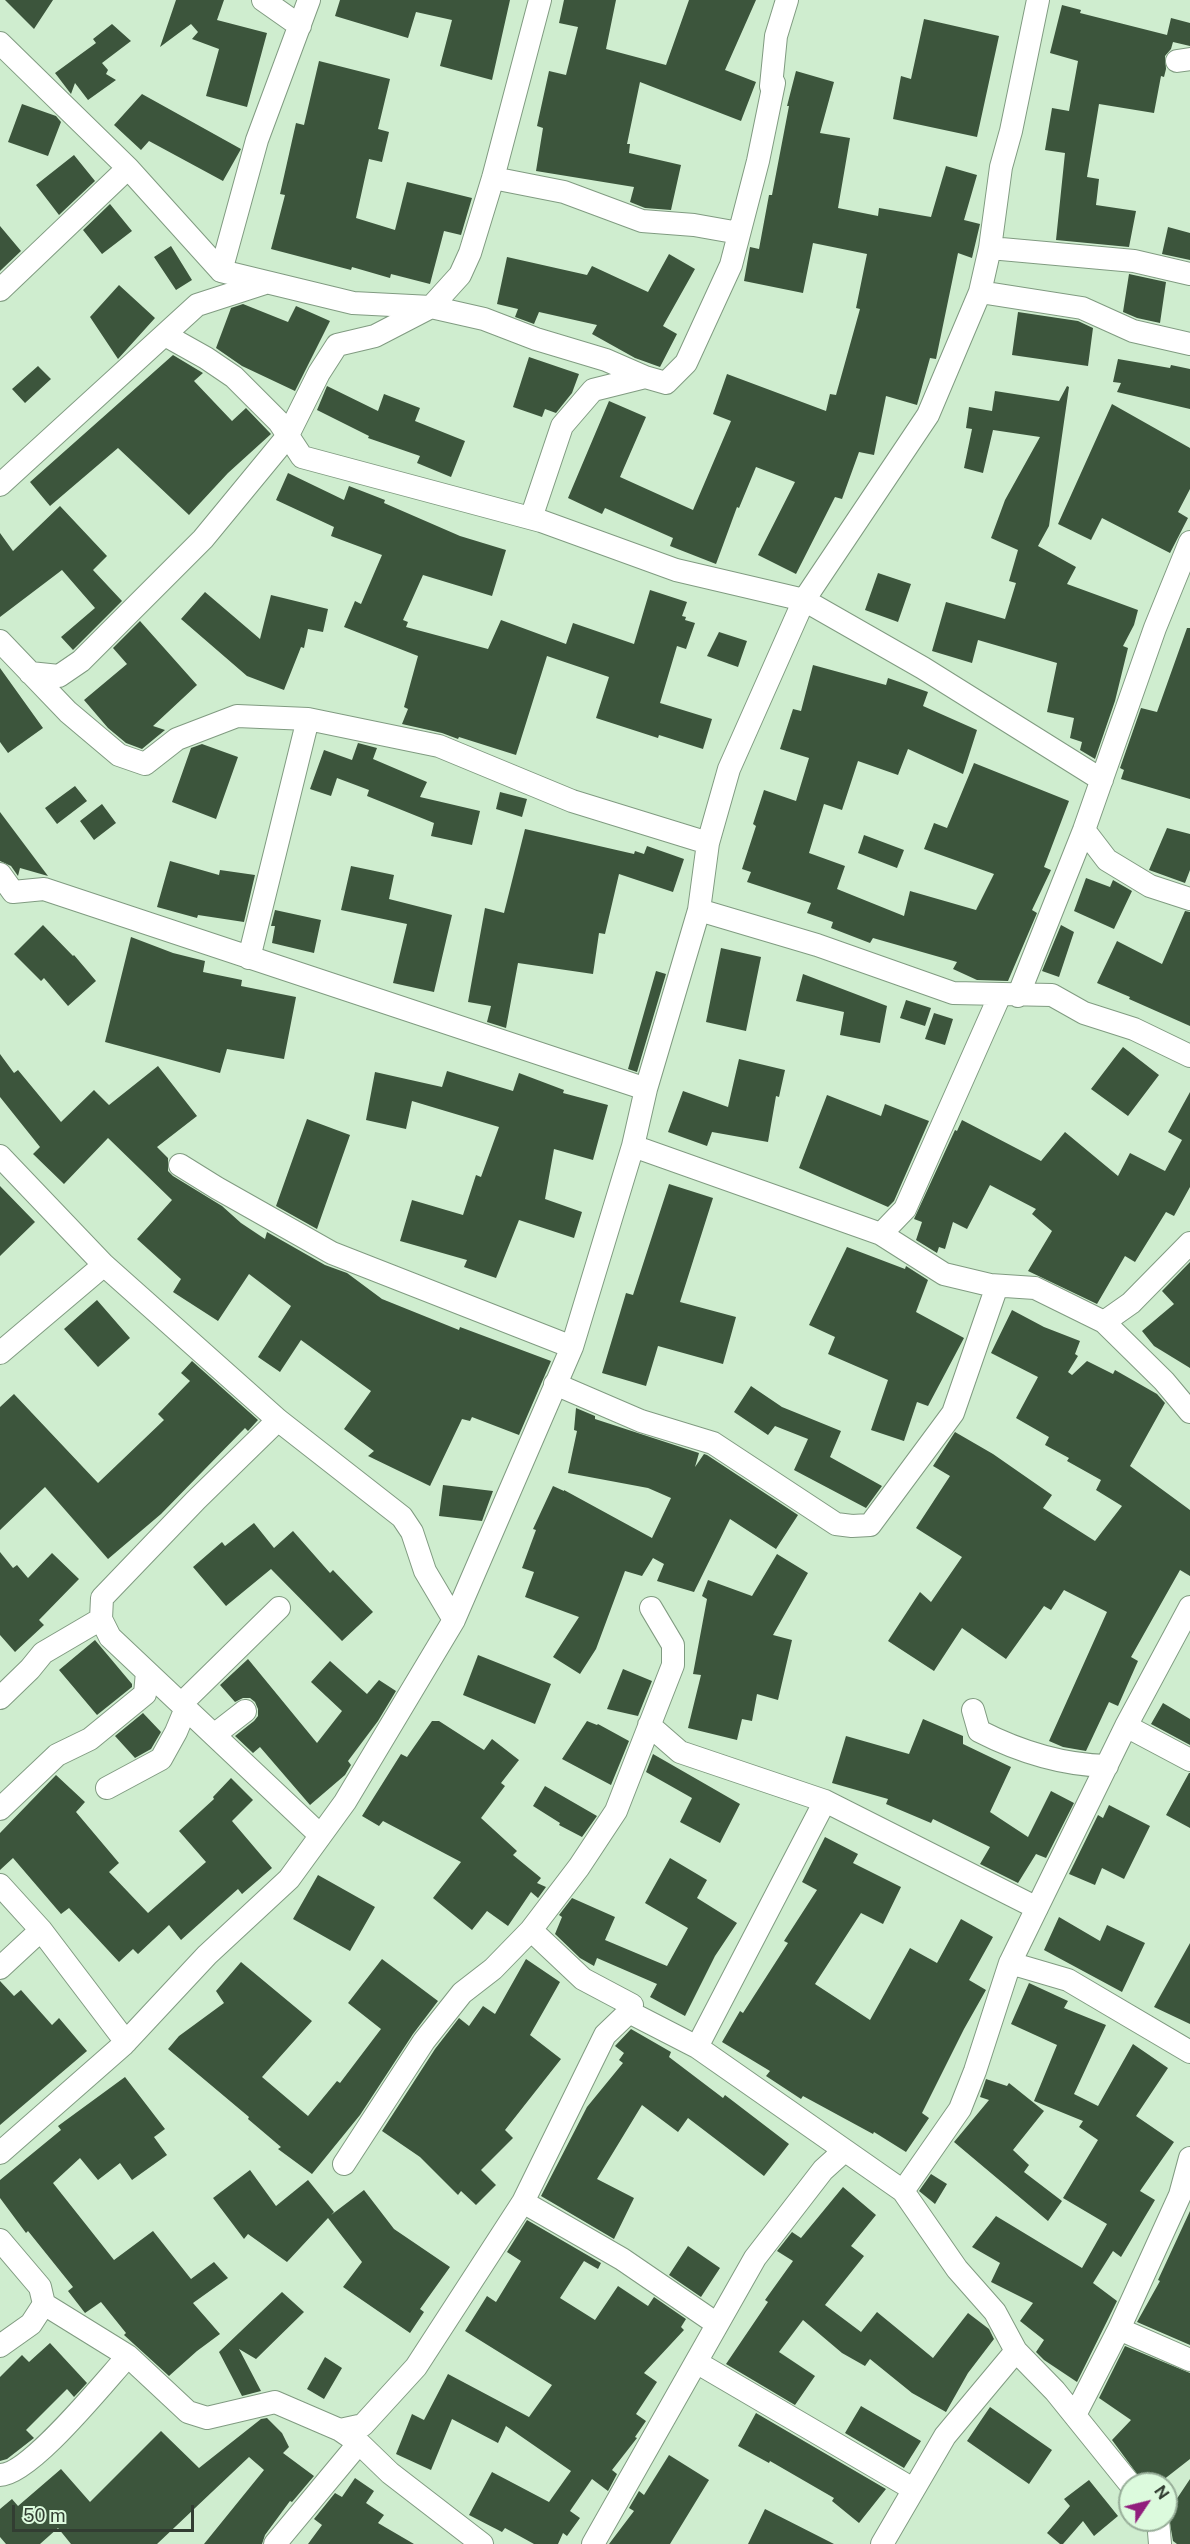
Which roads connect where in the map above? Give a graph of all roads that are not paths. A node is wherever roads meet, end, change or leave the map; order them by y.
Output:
1 (263, 0) edge
2 (309, 0) edge
3 (540, 0) edge
4 (787, 0) edge
5 (1038, 0) edge
6 (300, 26) junction
7 (0, 43) edge
8 (128, 168) junction
9 (493, 178) junction
10 (738, 233) junction
11 (990, 248) junction
12 (221, 271) junction
13 (1190, 274) edge
14 (265, 283) junction
15 (0, 290) edge
16 (980, 292) junction
17 (432, 308) junction
18 (165, 335) junction
19 (1190, 344) edge
20 (645, 377) junction
21 (287, 437) junction
22 (0, 485) edge
23 (531, 518) junction
24 (1190, 542) edge
25 (804, 600) junction
26 (0, 641) edge
27 (30, 673) junction
28 (308, 719) junction
29 (1102, 780) junction
30 (1084, 830) junction
31 (708, 843) junction
32 (0, 874) edge
33 (1190, 899) edge
34 (699, 910) junction
35 (249, 958) junction
36 (1009, 996) junction
37 (1190, 1056) edge
38 (646, 1089) junction
39 (633, 1146) junction
40 (0, 1156) edge
41 (180, 1165) dead end
42 (881, 1234) junction
43 (1190, 1243) edge
44 (104, 1266) junction
45 (997, 1286) junction
46 (1104, 1322) junction
47 (572, 1347) junction
48 (0, 1353) edge
49 (555, 1384) junction
50 (1190, 1412) edge
51 (278, 1420) junction
52 (1190, 1607) edge
53 (279, 1608) dead end
54 (651, 1608) dead end
55 (101, 1619) junction
56 (454, 1620) junction
57 (147, 1672) junction
58 (0, 1698) edge
59 (183, 1706) junction
60 (973, 1710) dead end
61 (245, 1711) dead end
62 (650, 1725) junction
63 (1126, 1726) junction
64 (214, 1735) junction
65 (1190, 1760) edge
66 (1107, 1766) junction
67 (107, 1788) dead end
68 (825, 1801) junction
69 (0, 1809) edge
70 (320, 1835) junction
71 (2, 1891) edge
72 (1037, 1908) junction
73 (41, 1930) junction
74 (531, 1930) junction
75 (1010, 1963) junction
76 (0, 1968) edge
77 (629, 2012) junction
78 (126, 2042) junction
79 (697, 2047) junction
80 (1190, 2052) edge
81 (844, 2151) junction
82 (0, 2153) edge
83 (1190, 2158) edge
84 (344, 2164) dead end
85 (903, 2191) junction
86 (523, 2202) junction
87 (0, 2240) edge
88 (44, 2304) junction
89 (717, 2324) junction
90 (1119, 2329) junction
91 (0, 2346) edge
92 (1016, 2351) junction
93 (128, 2356) junction
94 (1190, 2360) edge
95 (696, 2362) junction
96 (1075, 2415) junction
97 (350, 2437) junction
98 (1120, 2472) edge
99 (0, 2475) edge
100 (913, 2488) junction
101 (275, 2544) edge
102 (482, 2544) edge
103 (593, 2544) edge
104 (882, 2544) edge

1 - 6 street
2 - 6 street
3 - 9 street
4 - 10 street
5 - 11 street
6 - 12 street
7 - 8 street
8 - 12 street
8 - 15 street
9 - 10 street
9 - 17 street
10 - 20 street
11 - 13 street
11 - 16 street
12 - 14 street
14 - 17 street
14 - 18 street
16 - 19 street
16 - 25 street
17 - 20 street
17 - 21 street
18 - 21 street
18 - 22 street
20 - 23 street
21 - 23 street
21 - 27 street
23 - 25 street
24 - 29 street
25 - 29 street
25 - 31 street
26 - 27 street
27 - 28 street
28 - 31 street
28 - 35 street
29 - 30 street
30 - 33 street
30 - 36 street
31 - 34 street
32 - 35 street
34 - 36 street
34 - 38 street
35 - 38 street
36 - 37 street
36 - 42 street
38 - 39 street
39 - 42 street
39 - 47 street
40 - 44 street
41 - 47 street
42 - 45 street
43 - 46 street
44 - 48 street
44 - 51 street
45 - 46 street
45 - 49 street
46 - 50 street
47 - 49 street
49 - 56 street
51 - 55 street
51 - 56 street
52 - 63 street
53 - 59 street
54 - 62 street
55 - 57 street
55 - 58 street
56 - 70 street
57 - 59 street
57 - 69 street
59 - 64 street
59 - 67 street
60 - 66 street
61 - 64 street
62 - 68 street
62 - 74 street
63 - 65 street
63 - 66 street
64 - 70 street
66 - 72 street
68 - 72 street
68 - 79 street
70 - 78 street
71 - 73 street
72 - 75 street
73 - 76 street
73 - 78 street
74 - 77 street
74 - 84 street
75 - 80 street
75 - 85 street
77 - 79 street
77 - 86 street
78 - 82 street
79 - 81 street
81 - 85 street
81 - 89 street
83 - 90 street
85 - 92 street
86 - 89 street
86 - 97 street
87 - 88 street
88 - 91 street
88 - 93 street
89 - 95 street
90 - 94 street
90 - 96 street
92 - 96 street
92 - 100 street
93 - 97 street
93 - 99 street
95 - 100 street
95 - 103 street
96 - 98 street
97 - 101 street
97 - 102 street
100 - 104 street

